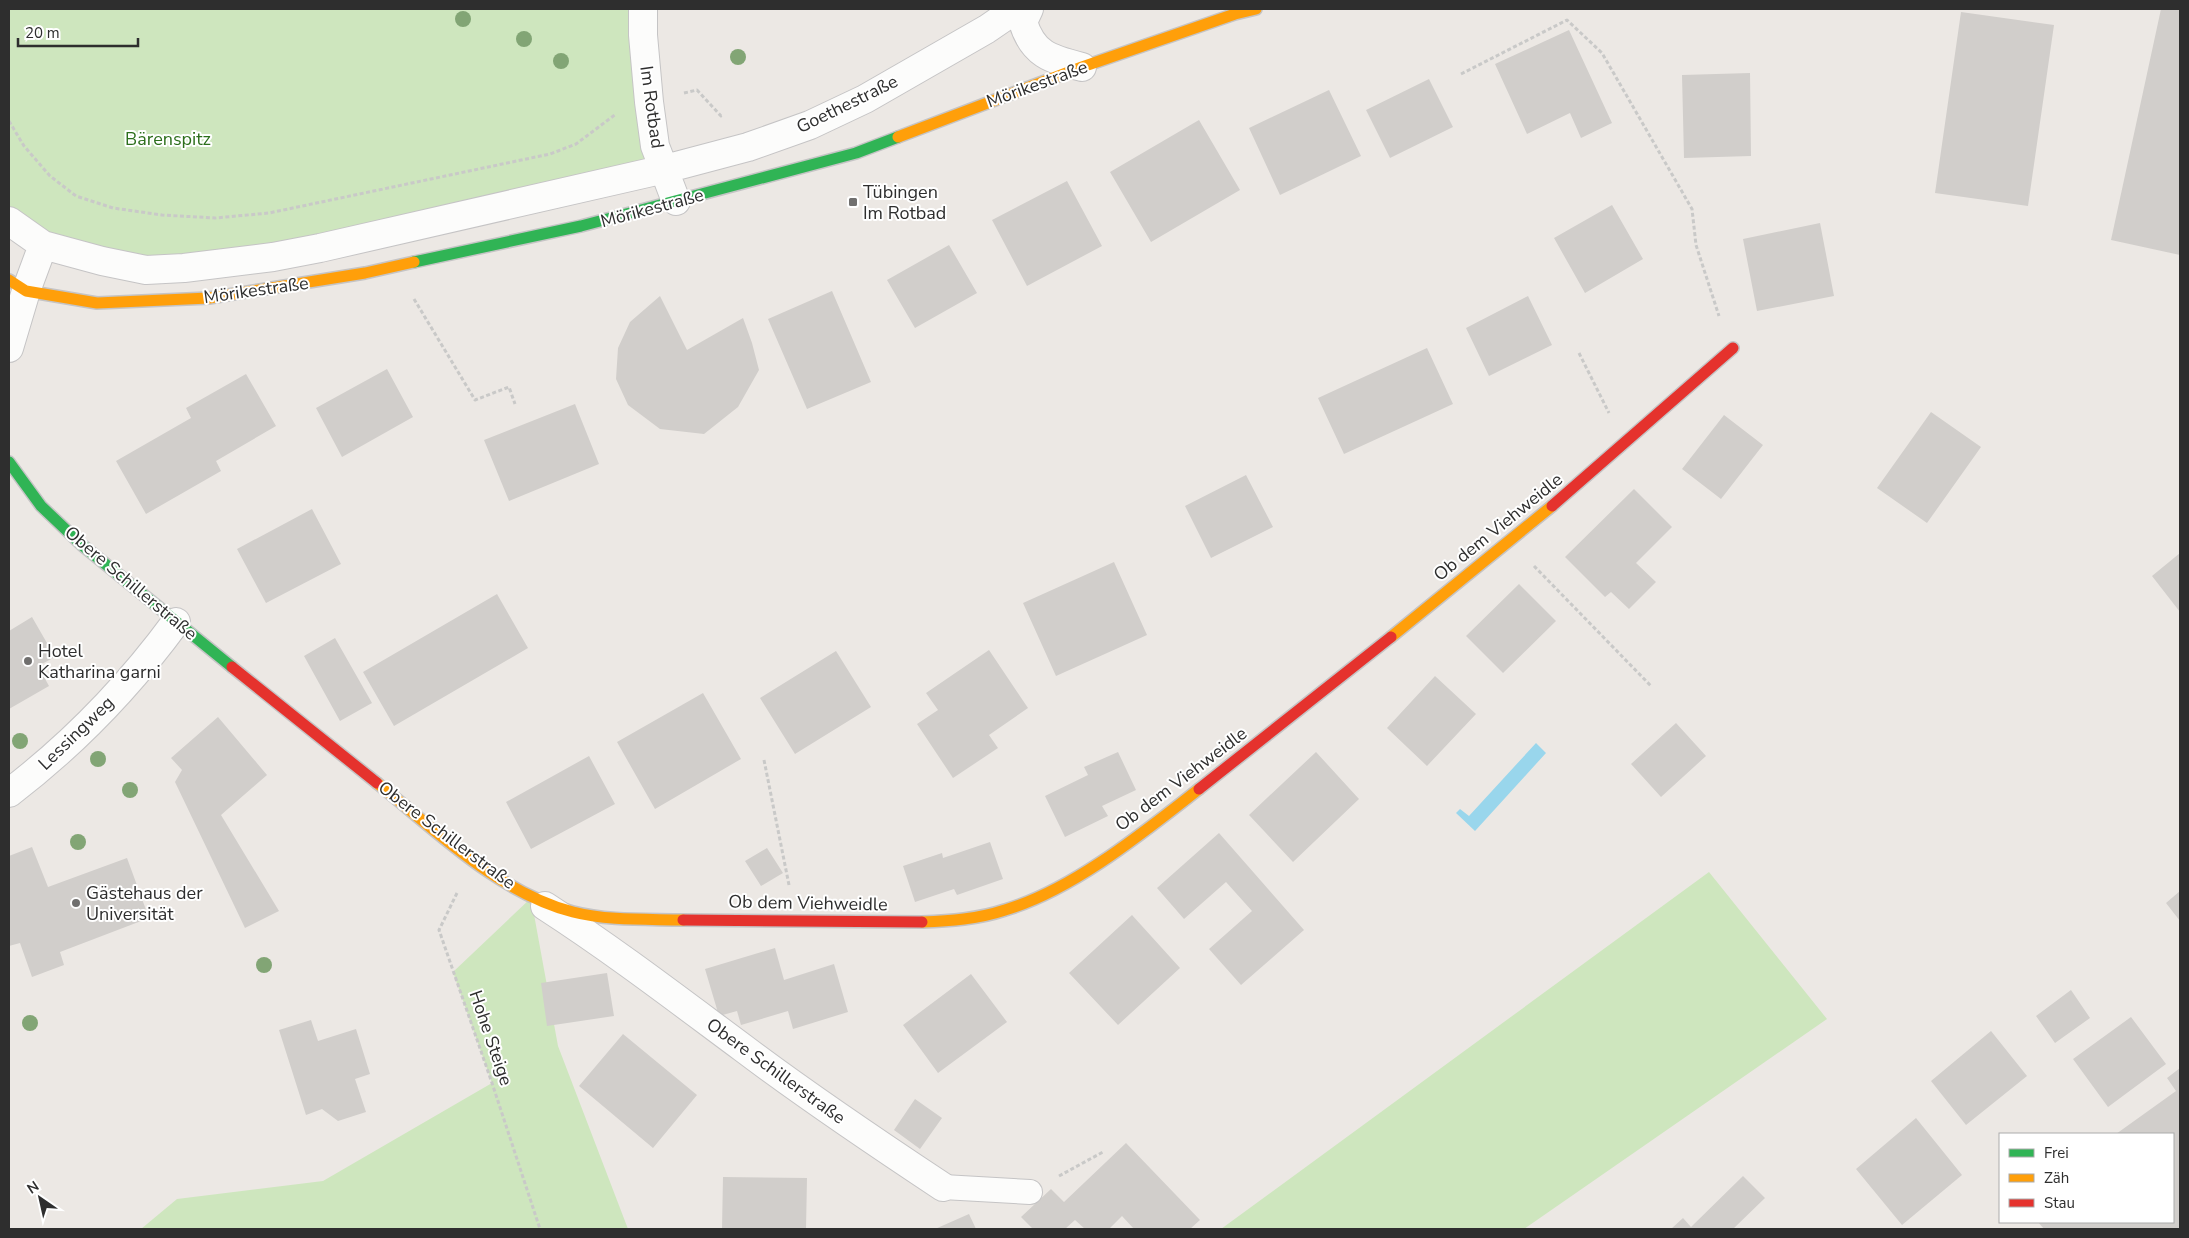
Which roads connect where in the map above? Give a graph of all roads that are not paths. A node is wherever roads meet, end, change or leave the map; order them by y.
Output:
1 (643, 9) edge
2 (1016, 9) edge
3 (1029, 9) edge
4 (1256, 9) edge
5 (1082, 67) junction
6 (665, 169) junction
7 (676, 202) junction
8 (9, 221) edge
9 (43, 245) junction
10 (17, 285) edge
11 (9, 348) edge
12 (1733, 348) road end
13 (9, 462) edge
14 (176, 622) junction
15 (9, 793) edge
16 (531, 898) junction
17 (943, 1187) joint
18 (1030, 1192) road end

1 - 6 street, Im Rotbad
2 - 6 street, Goethestraße
3 - 5 street
4 - 5 street, Mörikestraße
5 - 7 street, Mörikestraße
6 - 7 street, Im Rotbad
6 - 9 street, Mörikestraße
7 - 10 street, Mörikestraße
8 - 9 street
9 - 10 street
10 - 11 street
12 - 16 street, Ob dem Viehweidle
13 - 14 street, Obere Schillerstraße
14 - 15 street, Lessingweg
14 - 16 street, Obere Schillerstraße
16 - 17 street, Obere Schillerstraße
17 - 18 lane

